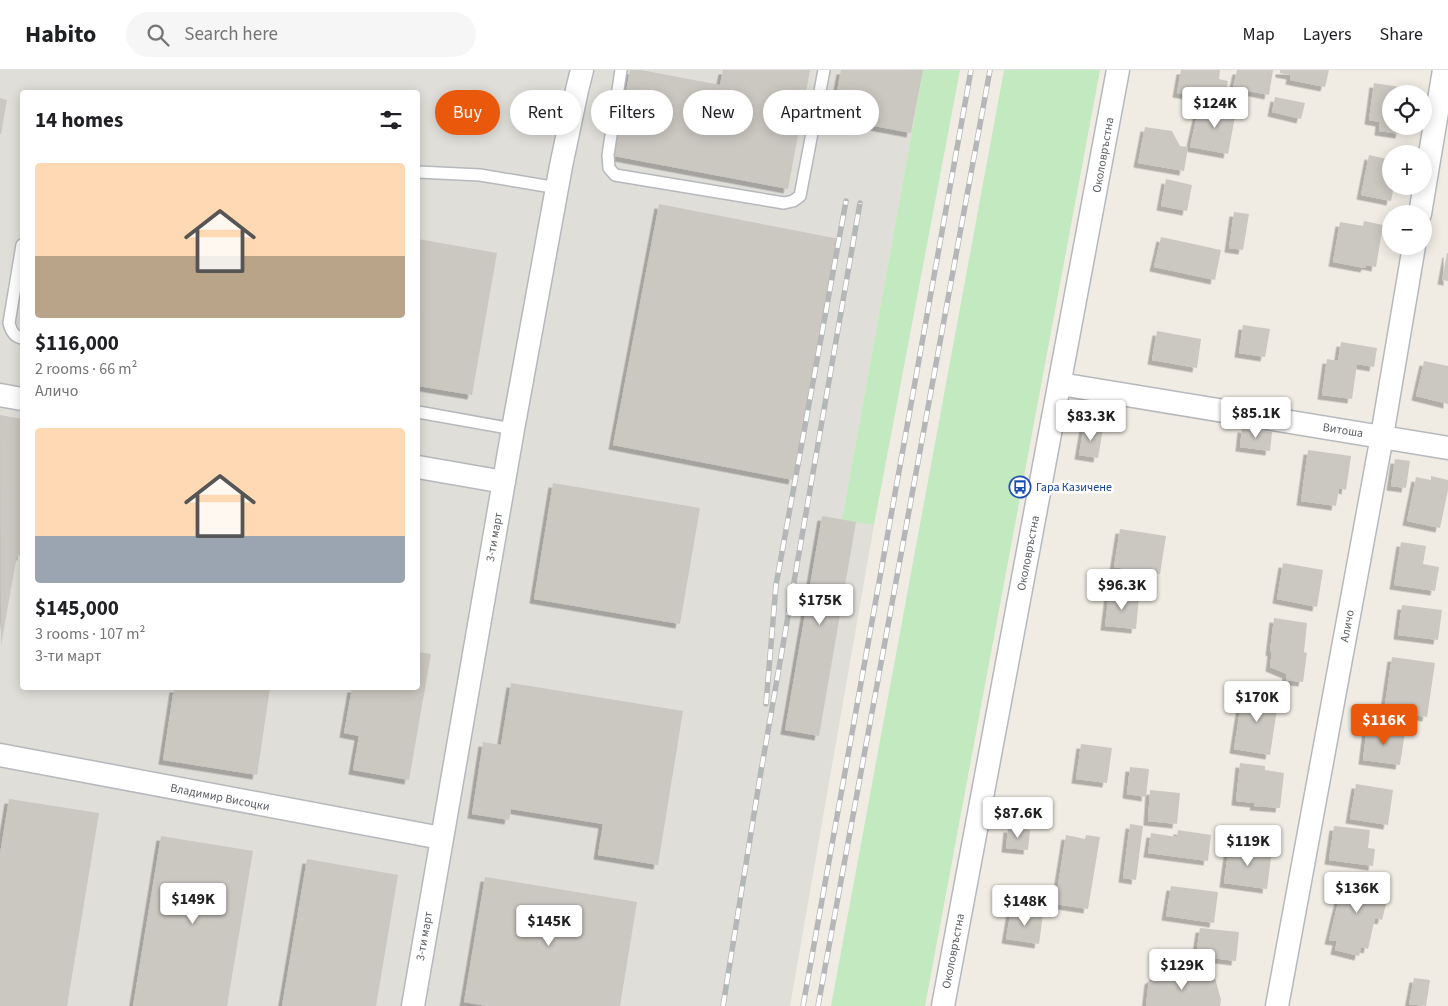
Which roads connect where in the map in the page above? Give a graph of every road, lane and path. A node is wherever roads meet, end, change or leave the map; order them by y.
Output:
1 (582, 70) edge
2 (621, 70) edge
3 (824, 70) edge
4 (1118, 70) edge
5 (1444, 70) edge
6 (420, 172) edge
7 (558, 188) junction
8 (1422, 205) edge
9 (1412, 255) edge
10 (20, 257) edge
11 (20, 338) edge
12 (1060, 384) junction
13 (0, 395) edge
14 (20, 399) edge
15 (420, 412) edge
16 (513, 429) junction
17 (1382, 436) junction
18 (1448, 448) edge
19 (420, 467) edge
20 (504, 482) junction
21 (0, 755) edge
22 (441, 838) junction
23 (413, 1006) edge
24 (942, 1006) edge
25 (1277, 1006) edge

1 - 7 street, 3-ти март
2 - 3 lane
4 - 12 street, Околовръстна
5 - 8 street
6 - 7 lane
7 - 16 street, 3-ти март
9 - 17 street, Аличо
10 - 11 lane
12 - 17 street, Витоша
12 - 24 street, Околовръстна
13 - 14 street
15 - 16 lane
16 - 20 street, 3-ти март
17 - 18 street, Витоша
17 - 25 street, Аличо
19 - 20 street
20 - 22 street, 3-ти март
21 - 22 street, Владимир Висоцки
22 - 23 street, 3-ти март

